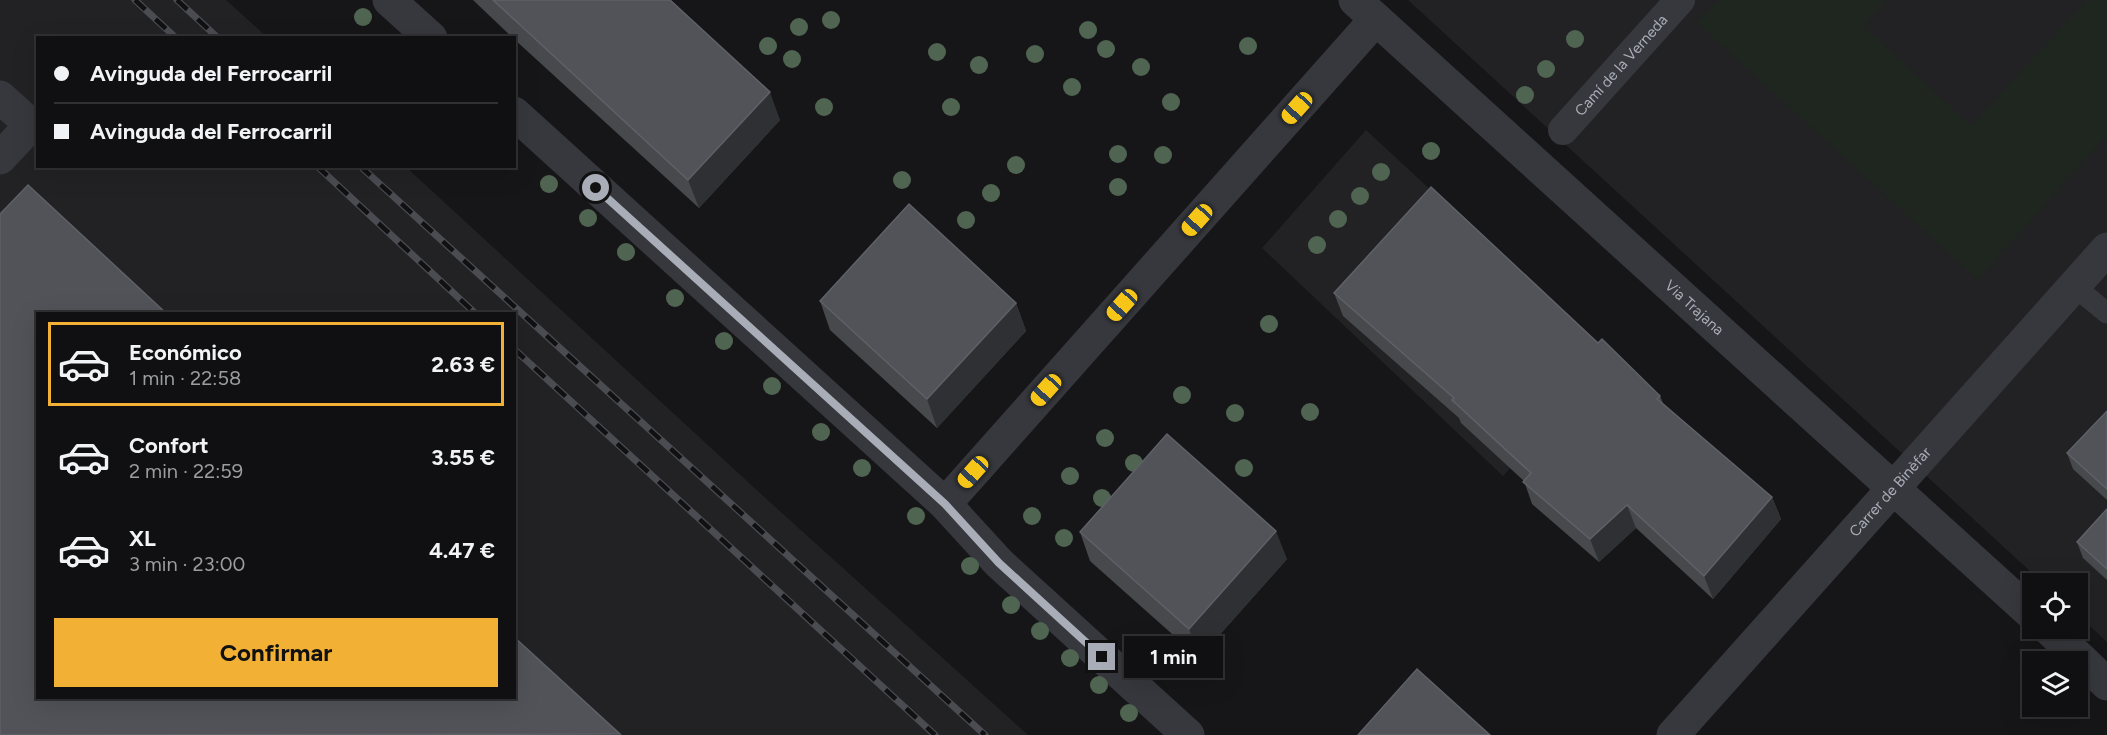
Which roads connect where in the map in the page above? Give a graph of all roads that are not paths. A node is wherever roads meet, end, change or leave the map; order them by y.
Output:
1 (389, 0) edge
2 (1680, 0) edge
3 (1365, 10) edge
4 (429, 36) edge
5 (0, 97) edge
6 (516, 115) edge
7 (1563, 130) dead end
8 (0, 158) edge
9 (2107, 249) edge
10 (2074, 286) junction
11 (2107, 313) edge
12 (1895, 488) junction
13 (945, 504) junction
14 (2022, 605) edge
15 (2060, 639) edge
16 (2107, 684) edge
17 (1188, 735) edge
18 (1673, 735) edge

1 - 4 street
2 - 7 street, Camí de la Verneda
3 - 12 street, Via Trajana
3 - 13 street
5 - 8 street
6 - 13 street
9 - 10 street, Carrer de Binèfar
10 - 11 lane
10 - 12 street, Carrer de Binèfar
12 - 14 street, Via Trajana
12 - 18 street, Carrer de Binèfar
13 - 17 street
15 - 16 street

